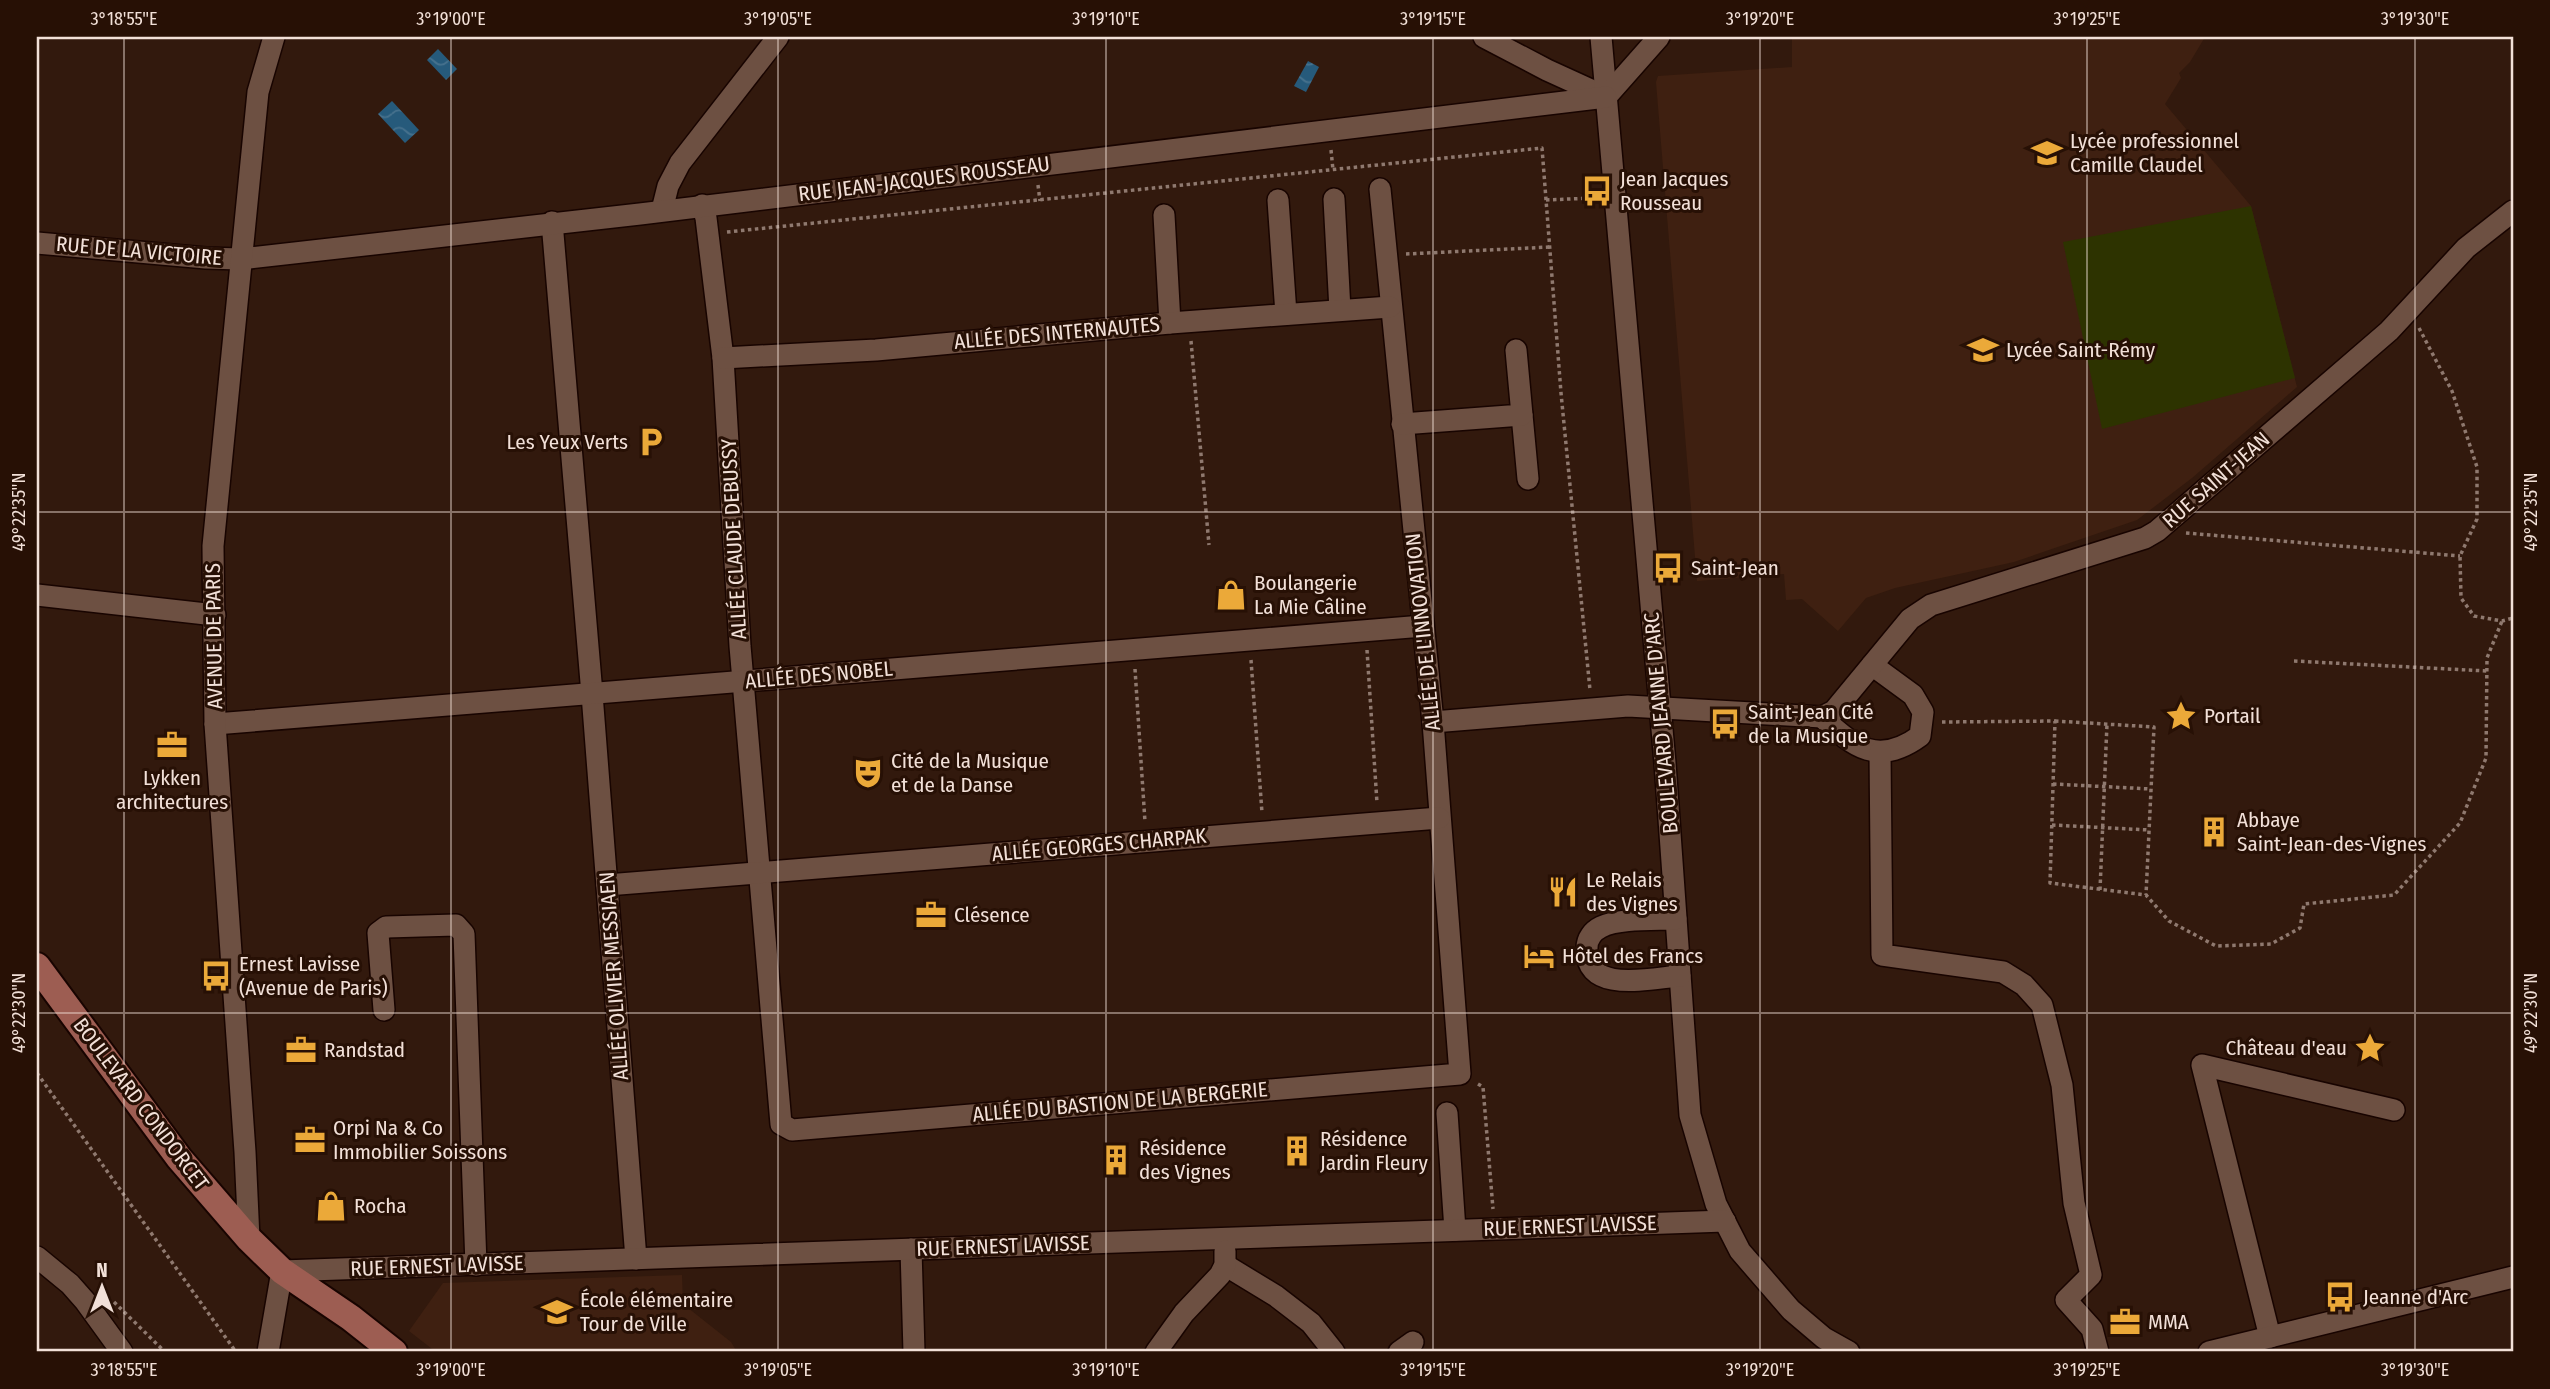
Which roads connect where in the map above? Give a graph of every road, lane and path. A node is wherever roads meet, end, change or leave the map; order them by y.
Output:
1 (274, 37) edge
2 (778, 37) edge
3 (1483, 37) edge
4 (1601, 37) edge
5 (1650, 42) edge
6 (1547, 70) junction
7 (1606, 97) junction
8 (1542, 105) junction
9 (1381, 190) dead end
10 (1615, 197) junction
11 (1334, 199) dead end
12 (1278, 200) dead end
13 (1546, 200) dead end
14 (702, 205) junction
15 (662, 210) junction
16 (2513, 211) edge
17 (1164, 215) dead end
18 (552, 222) junction
19 (37, 243) edge
20 (1550, 247) dead end
21 (1386, 255) junction
22 (241, 259) junction
23 (1390, 307) junction
24 (1340, 310) junction
25 (1286, 314) junction
26 (1179, 322) junction
27 (2418, 326) dead end
28 (1516, 350) dead end
29 (723, 358) junction
30 (1522, 415) junction
31 (1402, 424) junction
32 (1528, 479) dead end
33 (2157, 531) junction
34 (1209, 545) dead end
35 (2459, 556) junction
36 (37, 595) edge
37 (215, 615) junction
38 (2513, 618) edge
39 (2502, 621) junction
40 (1423, 626) junction
41 (1365, 631) junction
42 (1250, 640) junction
43 (1134, 650) junction
44 (2294, 661) dead end
45 (1872, 665) junction
46 (2487, 671) junction
47 (743, 681) junction
48 (593, 694) junction
49 (1660, 709) junction
50 (1822, 717) junction
51 (2055, 721) junction
52 (1433, 722) junction
53 (1922, 722) junction
54 (215, 724) junction
55 (2108, 724) junction
56 (1880, 752) junction
57 (2053, 784) junction
58 (2105, 787) junction
59 (2151, 789) junction
60 (1439, 818) junction
61 (1379, 823) junction
62 (2052, 825) junction
63 (2103, 828) junction
64 (2149, 830) junction
65 (1264, 832) junction
66 (1146, 842) junction
67 (760, 873) junction
68 (607, 885) junction
69 (2100, 890) junction
70 (2146, 895) junction
71 (1676, 919) junction
72 (37, 966) edge
73 (1680, 975) junction
74 (384, 1010) dead end
75 (37, 1073) edge
76 (1460, 1074) junction
77 (2394, 1110) dead end
78 (1447, 1113) dead end
79 (782, 1124) joint
80 (1725, 1221) junction
81 (1495, 1229) junction
82 (1455, 1230) junction
83 (1225, 1238) junction
84 (249, 1239) junction
85 (911, 1250) junction
86 (37, 1257) edge
87 (636, 1259) junction
88 (476, 1265) junction
89 (1225, 1265) junction
90 (282, 1271) junction
91 (2513, 1277) edge
92 (85, 1301) junction
93 (2270, 1337) junction
94 (122, 1352) edge
95 (165, 1352) edge
96 (236, 1352) edge
97 (268, 1352) edge
98 (394, 1352) edge
99 (914, 1352) edge
100 (1156, 1352) edge
101 (1334, 1352) edge
102 (1849, 1352) edge
103 (2098, 1352) edge
104 (2209, 1352) edge

1 - 22 street, AVENUE DE PARIS
2 - 15 street
3 - 6 street
4 - 7 street, BOULEVARD JEANNE D'ARC
5 - 7 street
6 - 7 street
6 - 8 street
7 - 8 street, RUE JEAN-JACQUES ROUSSEAU
7 - 10 street, BOULEVARD JEANNE D'ARC
8 - 14 street, RUE JEAN-JACQUES ROUSSEAU
9 - 21 street, ALLÉE DE L'INNOVATION
10 - 13 path
10 - 49 street, BOULEVARD JEANNE D'ARC
11 - 24 street
12 - 25 street
14 - 15 street, RUE JEAN-JACQUES ROUSSEAU
14 - 29 street, ALLÉE CLAUDE DEBUSSY
15 - 18 street, RUE JEAN-JACQUES ROUSSEAU
16 - 33 street, RUE SAINT-JEAN
17 - 26 street
18 - 22 street, RUE JEAN-JACQUES ROUSSEAU
18 - 48 street, ALLÉE OLIVIER MESSIAEN
19 - 22 street, RUE DE LA VICTOIRE
20 - 21 path
21 - 23 street, ALLÉE DE L'INNOVATION
22 - 37 street, AVENUE DE PARIS
23 - 24 street, ALLÉE DES INTERNAUTES
23 - 31 street, ALLÉE DE L'INNOVATION
24 - 25 street, ALLÉE DES INTERNAUTES
25 - 26 street, ALLÉE DES INTERNAUTES
26 - 29 street, ALLÉE DES INTERNAUTES
26 - 34 path
27 - 35 path
28 - 30 street
29 - 47 street, ALLÉE CLAUDE DEBUSSY
30 - 31 street
30 - 32 street
31 - 40 street, ALLÉE DE L'INNOVATION
33 - 35 path
33 - 45 street, RUE SAINT-JEAN
35 - 39 path
36 - 37 street
37 - 54 street, AVENUE DE PARIS
38 - 39 path
39 - 46 path
40 - 41 street, ALLÉE DES NOBEL
40 - 52 street, ALLÉE DE L'INNOVATION
41 - 42 street, ALLÉE DES NOBEL
41 - 61 path
42 - 43 street, ALLÉE DES NOBEL
42 - 65 path
43 - 47 street, ALLÉE DES NOBEL
43 - 66 path
44 - 46 path
45 - 50 street, RUE SAINT-JEAN
45 - 53 street
46 - 70 path
47 - 48 street, ALLÉE DES NOBEL
47 - 67 street, ALLÉE CLAUDE DEBUSSY
48 - 54 street, ALLÉE DES NOBEL
48 - 68 street, ALLÉE OLIVIER MESSIAEN
49 - 50 street
49 - 52 street
49 - 71 street, BOULEVARD JEANNE D'ARC
50 - 56 street
51 - 53 path
51 - 55 path
51 - 57 path
52 - 60 street, ALLÉE DE L'INNOVATION
53 - 56 street
54 - 84 street, AVENUE DE PARIS
55 - 58 path
55 - 59 path
56 - 103 street
57 - 58 path
57 - 62 path
58 - 59 path
58 - 63 path
59 - 64 path
60 - 61 street, ALLÉE GEORGES CHARPAK
60 - 76 street, ALLÉE DE L'INNOVATION
61 - 65 street, ALLÉE GEORGES CHARPAK
62 - 63 path
62 - 69 path
63 - 64 path
63 - 69 path
64 - 70 path
65 - 66 street, ALLÉE GEORGES CHARPAK
66 - 67 street, ALLÉE GEORGES CHARPAK
67 - 68 street, ALLÉE GEORGES CHARPAK
67 - 79 street, ALLÉE CLAUDE DEBUSSY
68 - 87 street, ALLÉE OLIVIER MESSIAEN
69 - 70 path
71 - 73 street, BOULEVARD JEANNE D'ARC
71 - 73 street
72 - 84 main road, BOULEVARD CONDORCET
73 - 80 street, BOULEVARD JEANNE D'ARC
74 - 88 street
75 - 96 path
76 - 79 street, ALLÉE DU BASTION DE LA BERGERIE
76 - 81 path
77 - 93 street
78 - 82 street
80 - 81 street, RUE ERNEST LAVISSE
80 - 102 street, BOULEVARD JEANNE D'ARC
81 - 82 street, RUE ERNEST LAVISSE
82 - 83 street, RUE ERNEST LAVISSE
83 - 85 street, RUE ERNEST LAVISSE
83 - 89 street
84 - 90 main road, BOULEVARD CONDORCET
85 - 87 street, RUE ERNEST LAVISSE
85 - 99 street
86 - 92 street
87 - 88 street, RUE ERNEST LAVISSE
88 - 90 street, RUE ERNEST LAVISSE
89 - 100 street
89 - 101 street
90 - 97 street
90 - 98 main road, BOULEVARD CONDORCET
91 - 93 street
92 - 94 street
92 - 95 path
93 - 104 street

